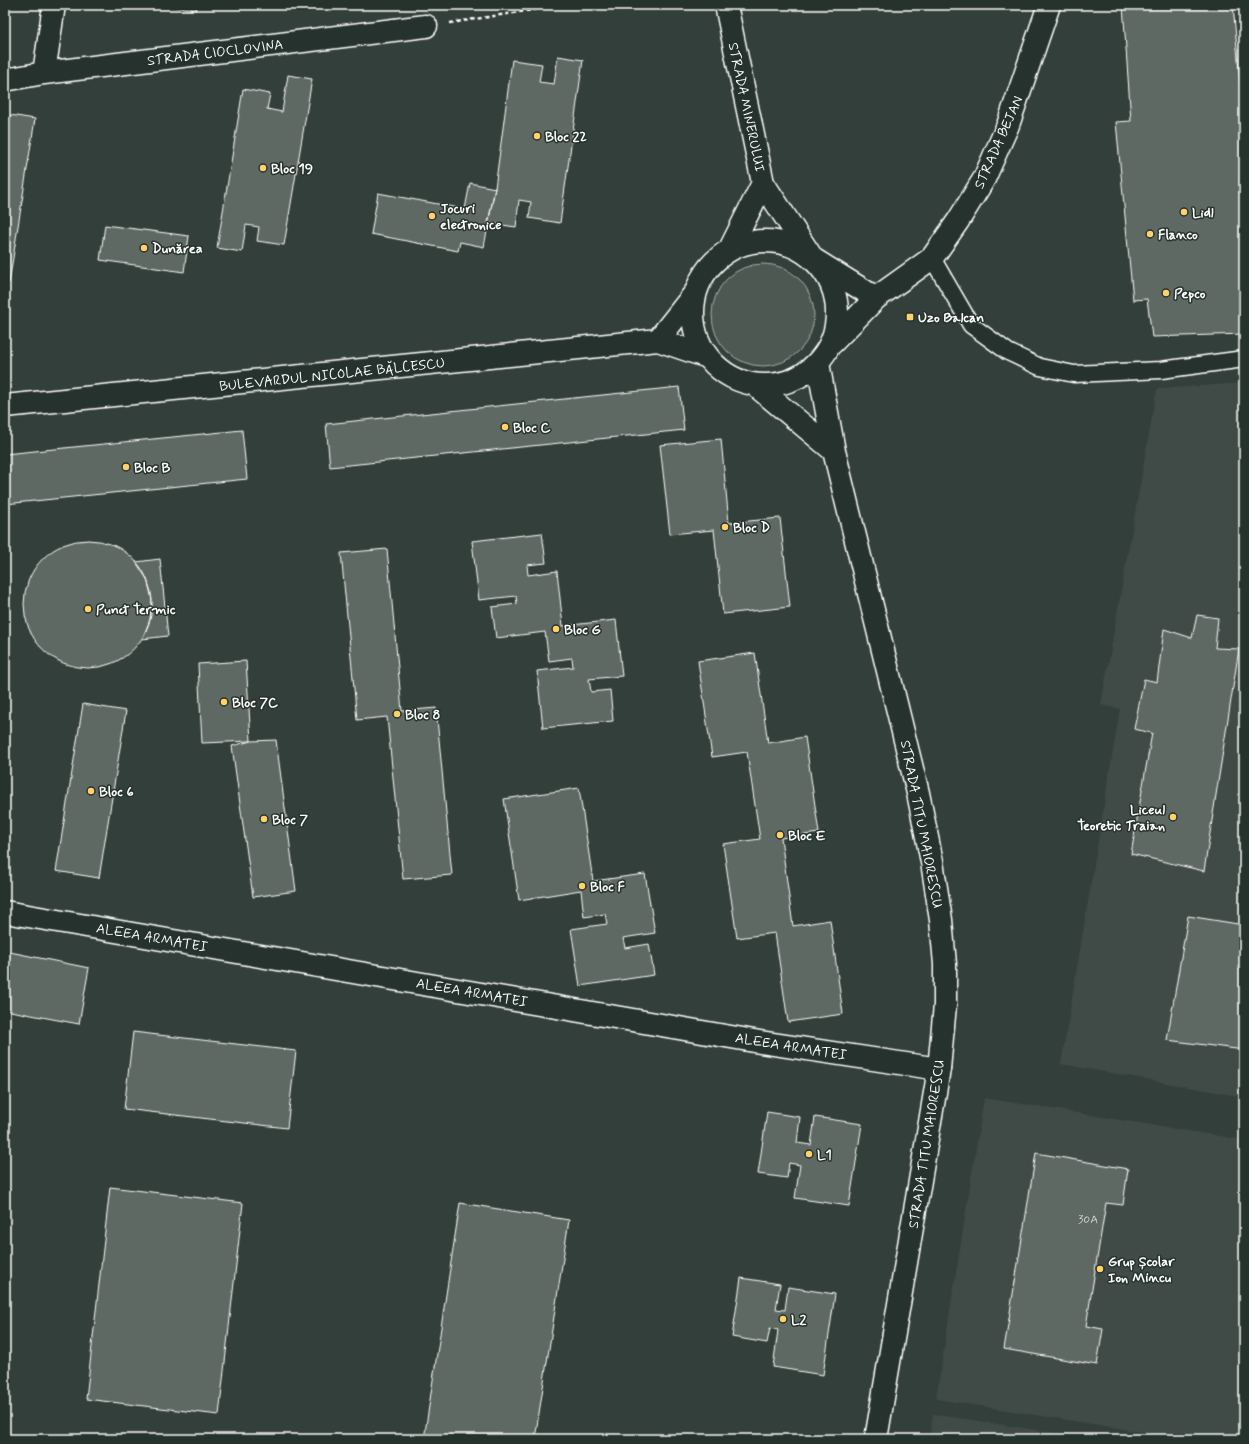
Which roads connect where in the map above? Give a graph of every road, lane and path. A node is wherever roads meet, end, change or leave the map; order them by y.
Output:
1 (54, 5) edge
2 (564, 5) edge
3 (726, 5) edge
4 (1049, 5) edge
5 (426, 26) joint
6 (44, 73) junction
7 (5, 80) edge
8 (763, 183) junction
9 (730, 249) junction
10 (813, 258) junction
11 (932, 258) junction
12 (695, 293) junction
13 (876, 298) junction
14 (658, 340) junction
15 (831, 343) junction
16 (708, 357) junction
17 (1244, 359) edge
18 (818, 363) junction
19 (755, 385) junction
20 (5, 406) edge
21 (834, 451) junction
22 (5, 912) edge
23 (939, 1069) junction
24 (876, 1439) edge

1 - 6 main road
2 - 5 path
3 - 8 main road, STRADA MINERULUI
4 - 11 main road, STRADA BEJAN
5 - 6 main road, STRADA CIOCLOVINA
6 - 7 main road, STRADA CIOCLOVINA
8 - 9 main road, STRADA MINERULUI
8 - 10 main road
9 - 10 main road
9 - 12 main road
10 - 13 main road
10 - 15 main road
11 - 13 main road, STRADA BEJAN
11 - 17 lane
12 - 14 main road
12 - 16 main road
13 - 15 main road, STRADA BEJAN
14 - 16 main road
14 - 20 main road, BULEVARDUL NICOLAE BĂLCESCU
15 - 18 main road
16 - 19 main road
18 - 19 main road
18 - 21 main road
19 - 21 main road
21 - 23 main road, STRADA TITU MAIORESCU
22 - 23 main road, ALEEA ARMATEI
23 - 24 main road, STRADA TITU MAIORESCU

